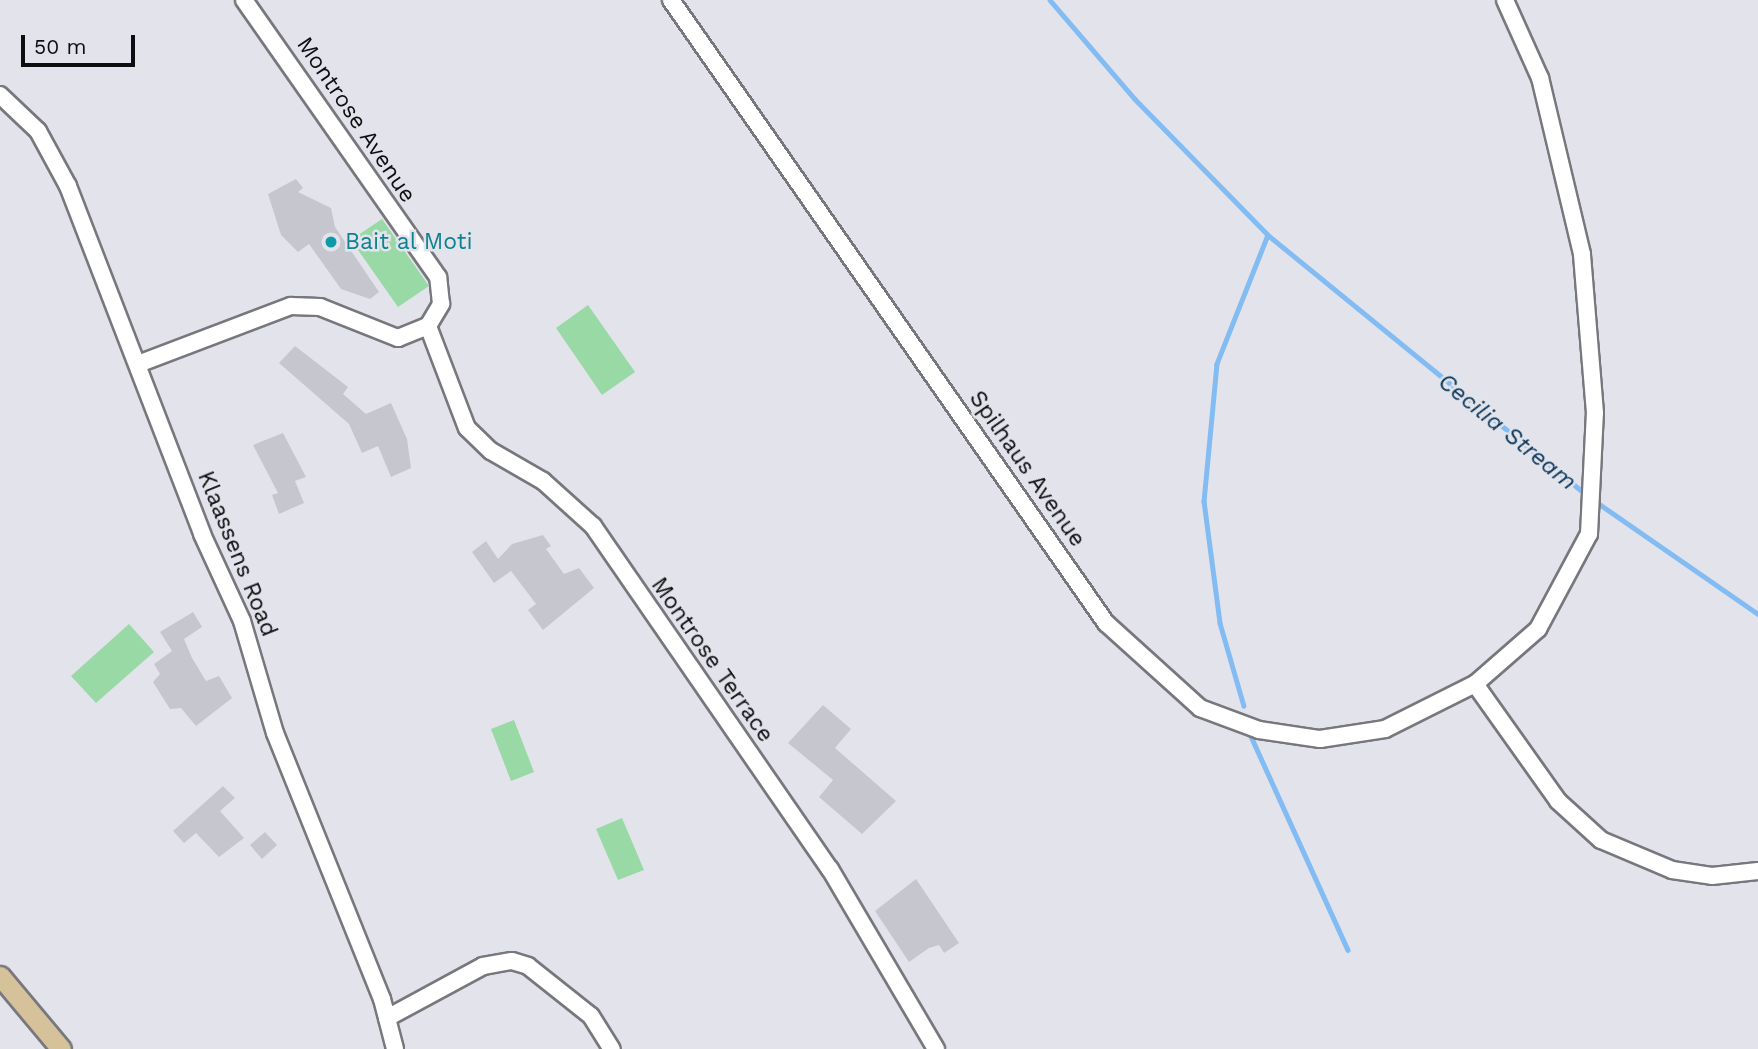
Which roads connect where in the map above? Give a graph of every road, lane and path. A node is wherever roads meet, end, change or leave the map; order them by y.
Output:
1 (244, 0) edge
2 (671, 0) edge
3 (1505, 0) edge
4 (0, 95) edge
5 (428, 326) junction
6 (138, 364) junction
7 (1475, 684) junction
8 (1758, 871) edge
9 (1, 978) edge
10 (387, 1018) junction
11 (61, 1049) edge
12 (395, 1049) edge
13 (611, 1049) edge
14 (936, 1049) edge

1 - 5 street, Montrose Avenue
2 - 7 street, Spilhaus Avenue
3 - 7 street, Spilhaus Avenue
4 - 6 street, Klaassens Road
5 - 6 street
5 - 14 street, Montrose Terrace
6 - 10 street, Klaassens Road
7 - 8 street
9 - 11 main road
10 - 12 street, Klaassens Road
10 - 13 street

